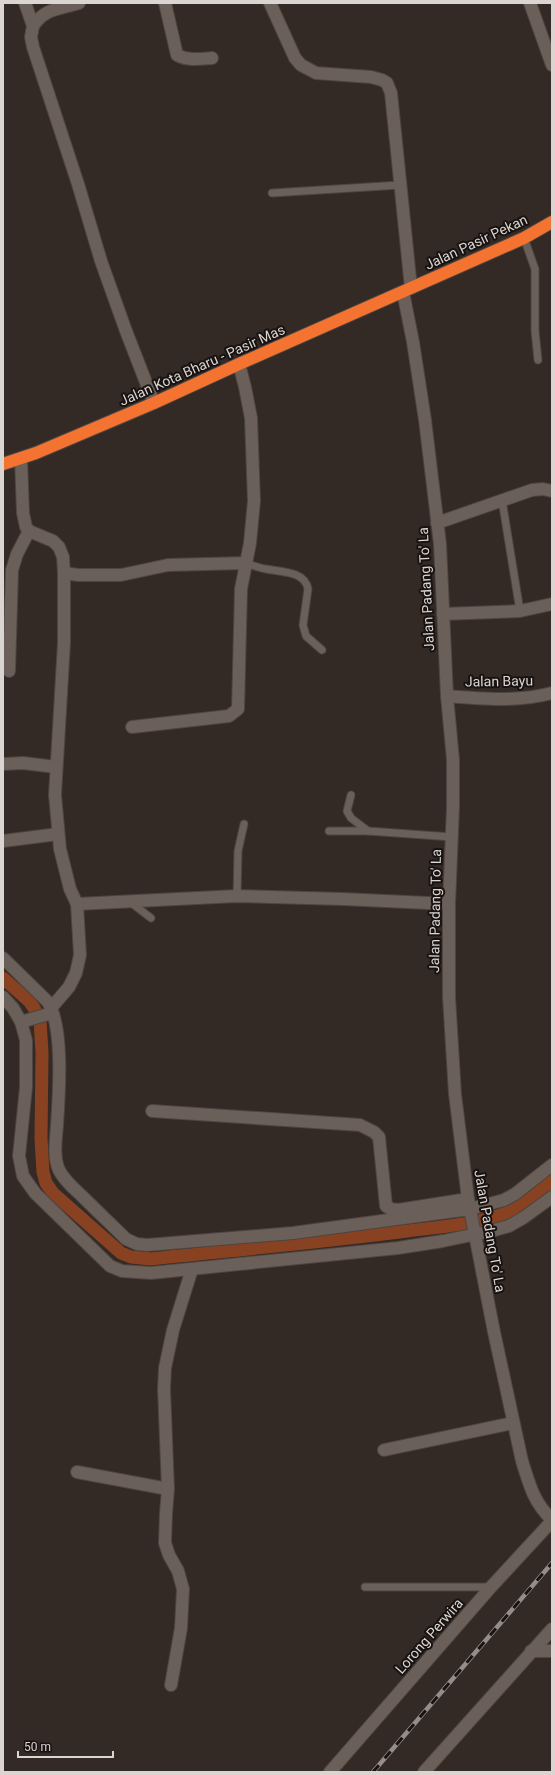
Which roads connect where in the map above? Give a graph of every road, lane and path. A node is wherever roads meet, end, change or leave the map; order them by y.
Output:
1 (25, 3) edge
2 (79, 3) edge
3 (165, 3) edge
4 (270, 3) edge
5 (530, 3) edge
6 (34, 26) junction
7 (212, 58) dead end
8 (552, 65) edge
9 (400, 185) junction
10 (272, 193) dead end
11 (552, 222) edge
12 (524, 238) junction
13 (407, 290) junction
14 (538, 360) dead end
15 (239, 364) junction
16 (154, 403) junction
17 (21, 459) junction
18 (3, 464) edge
19 (552, 491) edge
20 (502, 500) junction
21 (437, 523) junction
22 (29, 531) junction
23 (245, 563) junction
24 (64, 573) junction
25 (552, 604) edge
26 (520, 611) junction
27 (443, 614) junction
28 (322, 650) dead end
29 (9, 671) dead end
30 (552, 693) edge
31 (447, 696) junction
32 (132, 728) dead end
33 (3, 764) edge
34 (56, 767) junction
35 (351, 795) dead end
36 (244, 824) dead end
37 (329, 831) dead end
38 (368, 831) junction
39 (58, 834) junction
40 (452, 837) junction
41 (3, 841) edge
42 (237, 896) junction
43 (130, 902) junction
44 (77, 904) junction
45 (449, 904) junction
46 (151, 918) dead end
47 (3, 958) edge
48 (3, 997) edge
49 (51, 1011) junction
50 (23, 1021) junction
51 (152, 1111) dead end
52 (552, 1165) edge
53 (552, 1197) edge
54 (469, 1207) junction
55 (474, 1232) junction
56 (192, 1269) junction
57 (513, 1422) junction
58 (384, 1450) dead end
59 (77, 1472) dead end
60 (168, 1489) junction
61 (552, 1520) edge
62 (365, 1586) dead end
63 (491, 1587) junction
64 (552, 1629) edge
65 (552, 1651) edge
66 (531, 1652) junction
67 (171, 1685) dead end
68 (330, 1772) edge
69 (424, 1772) edge

1 - 6 street
2 - 6 street
3 - 7 street
4 - 9 street, Jalan Padang To' La
5 - 8 street
6 - 16 street
9 - 10 lane
9 - 13 street, Jalan Padang To' La
11 - 12 highway, Jalan Pasir Pekan
12 - 13 highway, Jalan Pasir Pekan
12 - 14 lane
13 - 15 highway, Jalan Kota Bharu - Pasir Mas
13 - 21 street, Jalan Padang To' La
15 - 16 highway, Jalan Kota Bharu - Pasir Mas
15 - 23 street
16 - 17 highway, Jalan Kota Bharu - Pasir Mas
17 - 18 highway, Jalan Kota Bharu - Pasir Mas
17 - 22 street
19 - 20 street
20 - 21 street
20 - 26 lane
21 - 27 street, Jalan Padang To' La
22 - 24 street
22 - 29 street
23 - 24 street
23 - 28 lane
23 - 32 street
24 - 34 street
25 - 26 street
26 - 27 street
27 - 31 street, Jalan Padang To' La
30 - 31 street, Jalan Bayu
31 - 40 street, Jalan Padang To' La
33 - 34 street
34 - 39 street
35 - 38 lane
36 - 42 lane
37 - 38 lane
38 - 40 lane
39 - 41 street
39 - 44 street
40 - 45 street, Jalan Padang To' La
42 - 43 street
42 - 45 street
43 - 44 street
43 - 46 lane
44 - 49 street
45 - 54 street, Jalan Padang To' La
47 - 49 street
48 - 50 street
49 - 50 street
49 - 54 street
50 - 56 street
51 - 54 street
52 - 54 street
53 - 55 street
54 - 55 street, Jalan Padang To' La
55 - 56 street
55 - 57 street, Jalan Padang To' La
56 - 60 street
57 - 58 street
57 - 61 street, Jalan Padang To' La
59 - 60 street
60 - 67 street
61 - 63 street, Lorong Perwira
62 - 63 lane
63 - 68 street, Lorong Perwira
64 - 66 street
65 - 66 street
66 - 69 street

